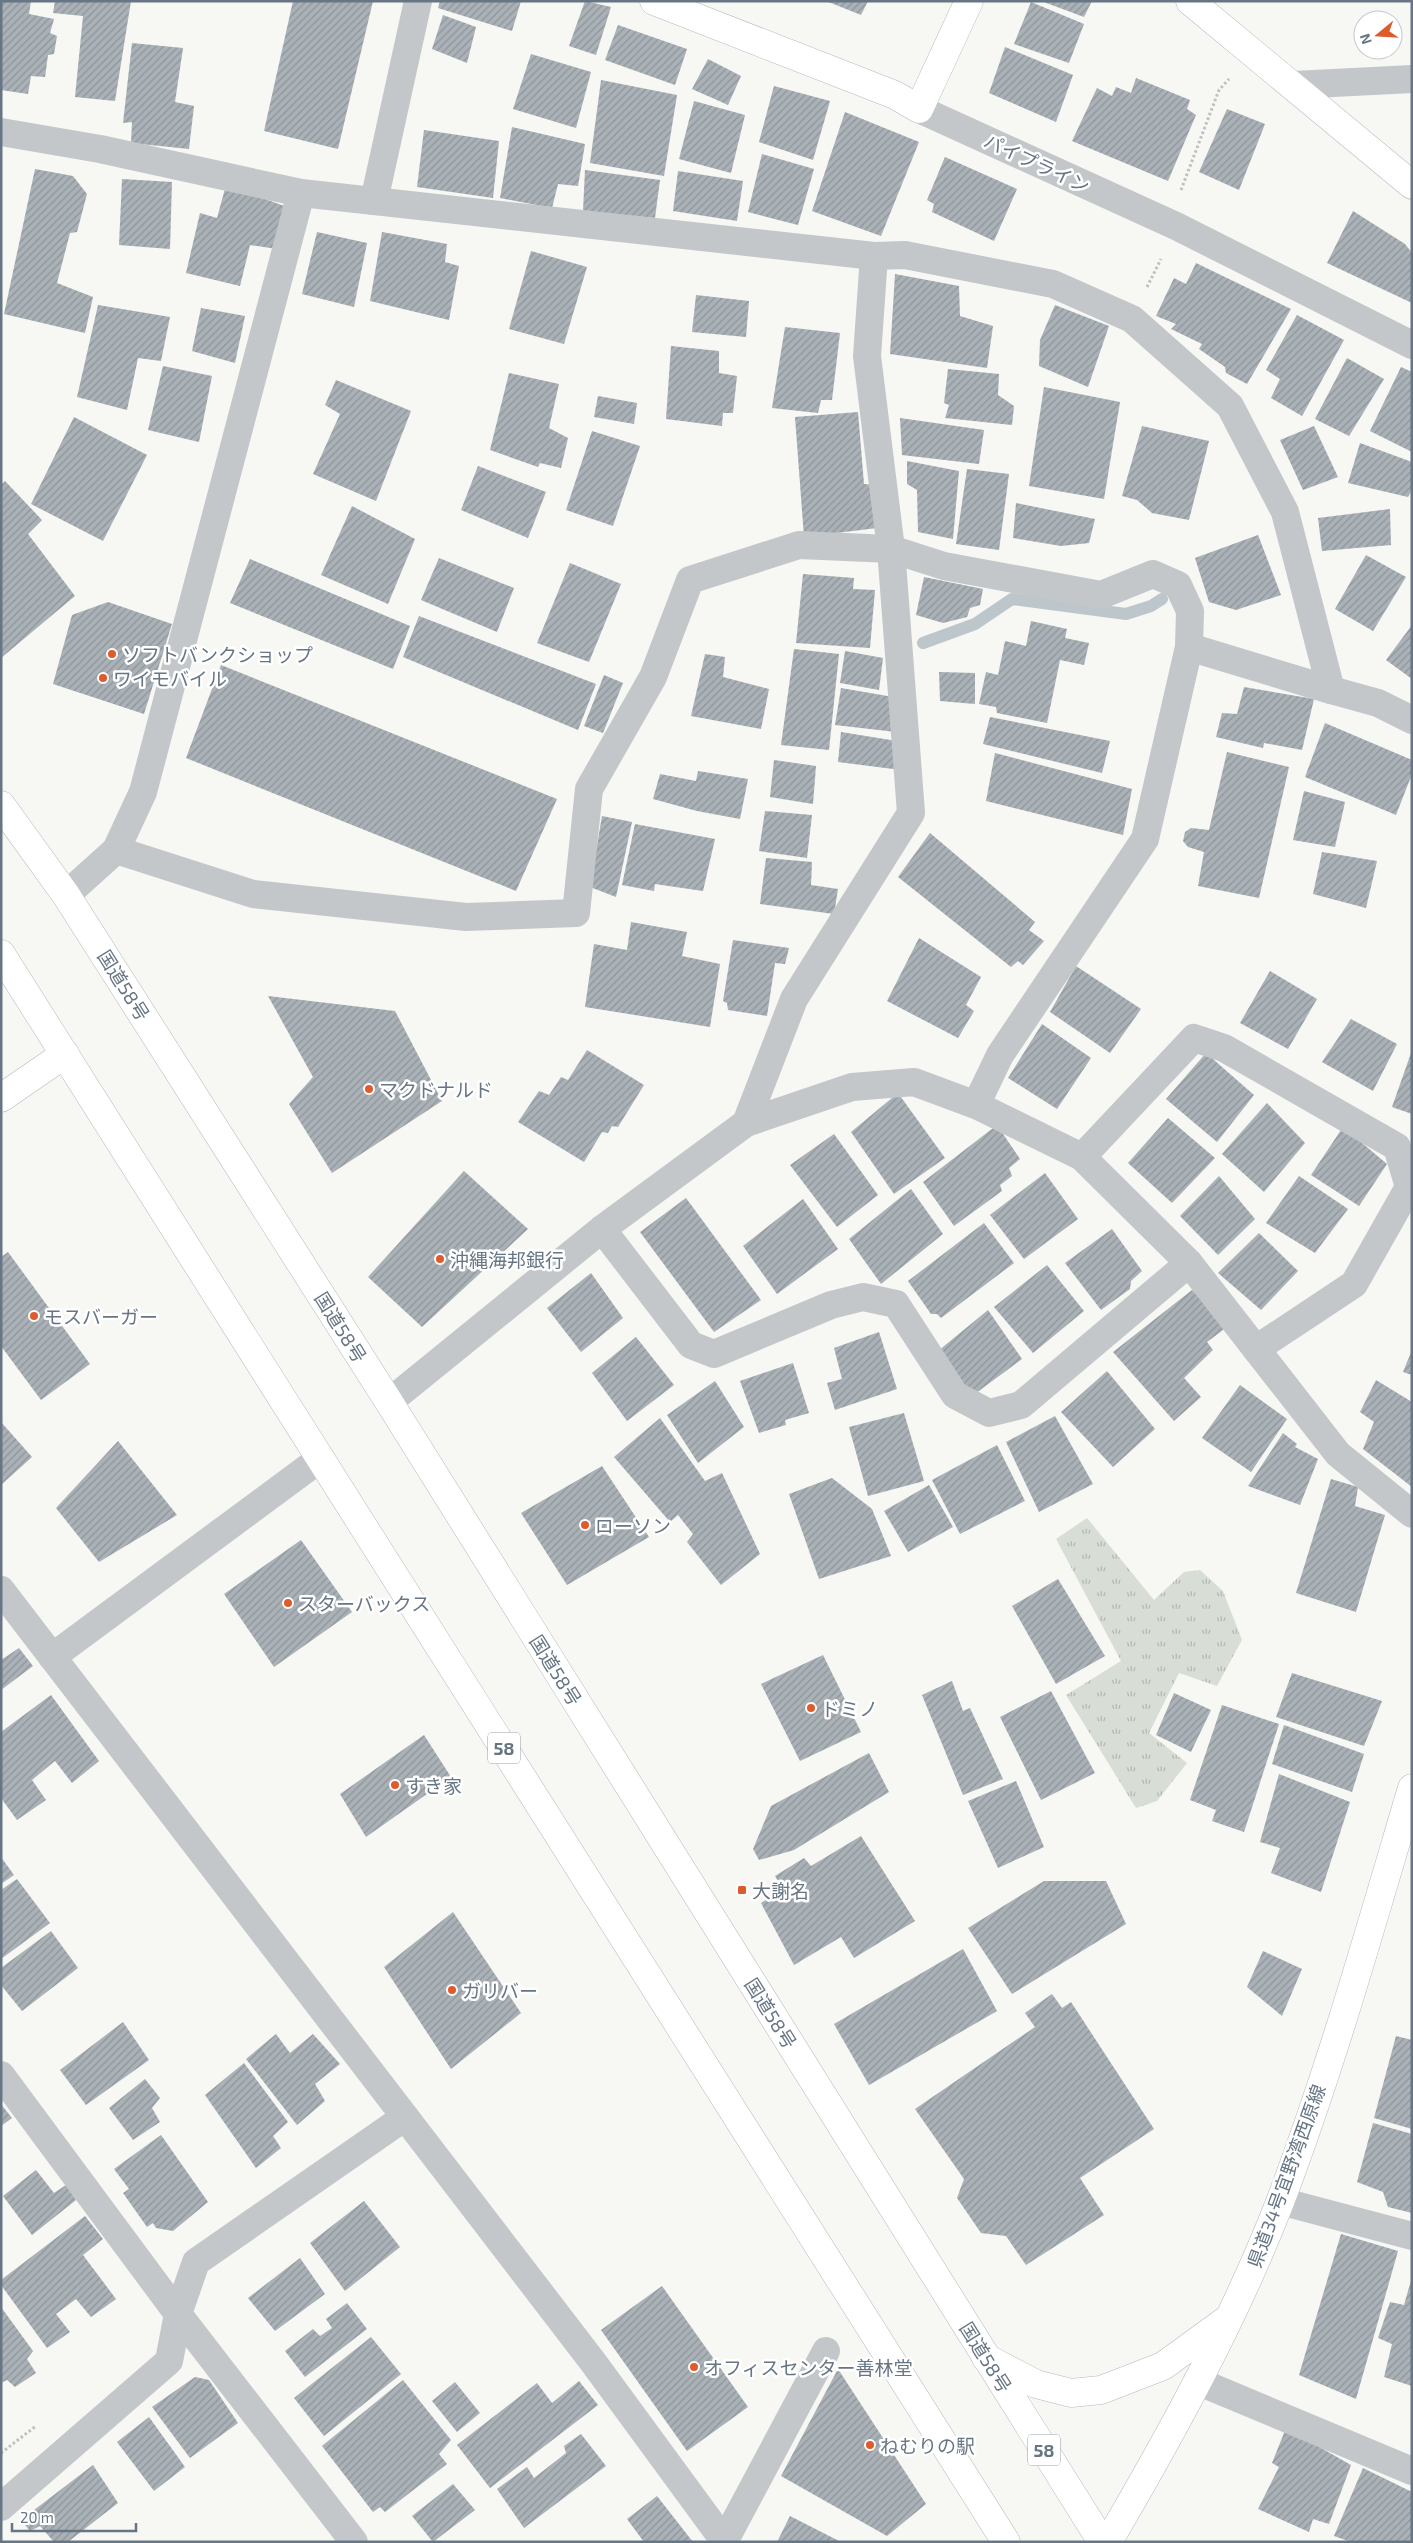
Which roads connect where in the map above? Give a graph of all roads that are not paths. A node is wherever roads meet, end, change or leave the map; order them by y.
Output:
1 (418, 1) edge
2 (654, 1) edge
3 (969, 1) edge
4 (1190, 1) edge
5 (1412, 79) edge
6 (1294, 84) junction
7 (919, 108) junction
8 (1, 132) edge
9 (1412, 185) edge
10 (301, 193) junction
11 (374, 201) junction
12 (874, 256) junction
13 (1412, 345) edge
14 (890, 549) junction
15 (1189, 647) junction
16 (1331, 690) junction
17 (1412, 720) edge
18 (1, 805) edge
19 (116, 850) junction
20 (66, 895) junction
21 (1, 954) edge
22 (65, 1054) junction
23 (1, 1098) edge
24 (976, 1105) junction
25 (746, 1123) junction
26 (1082, 1157) junction
27 (602, 1229) junction
28 (1189, 1263) junction
29 (1256, 1349) junction
30 (389, 1402) junction
31 (321, 1458) junction
32 (1412, 1514) edge
33 (1, 1590) edge
34 (52, 1656) junction
35 (1412, 1788) edge
36 (1, 2075) edge
37 (405, 2117) junction
38 (1280, 2202) junction
39 (1412, 2236) edge
40 (178, 2314) junction
41 (1228, 2319) junction
42 (826, 2351) dead end
43 (986, 2358) junction
44 (1198, 2381) junction
45 (1412, 2471) edge
46 (1, 2507) edge
47 (354, 2542) edge
48 (724, 2542) edge
49 (1006, 2542) edge
50 (1102, 2542) edge
51 (1108, 2542) edge

1 - 11 street
2 - 7 main road, パイプライン
3 - 7 main road
4 - 6 main road
5 - 6 street
6 - 9 main road
7 - 13 street, パイプライン
8 - 10 street
10 - 11 street
10 - 19 street
11 - 12 street
12 - 14 street
12 - 16 street
14 - 15 street
14 - 19 street
14 - 25 street
15 - 16 street
15 - 24 street
16 - 17 street
18 - 20 main road, 国道58号 / 58
19 - 20 street
20 - 30 main road, 国道58号 / 58
21 - 22 main road, 58
22 - 23 main road
22 - 31 main road, 58
24 - 25 street
24 - 26 street
25 - 27 street
26 - 28 street
26 - 29 street
27 - 28 street
27 - 30 street
28 - 29 street
29 - 32 street
30 - 43 main road, 国道58号 / 58
31 - 34 street
31 - 49 main road, 58
33 - 34 street
34 - 37 street
35 - 38 main road, 県道34号宜野湾西原線
36 - 40 street
37 - 40 street
37 - 48 street
38 - 39 street
38 - 41 main road, 県道34号宜野湾西原線
40 - 46 street
40 - 47 street
41 - 43 main road
41 - 44 main road, 県道34号宜野湾西原線
42 - 48 street
43 - 50 main road, 国道58号 / 58
44 - 45 street
44 - 51 main road, 県道34号宜野湾西原線

